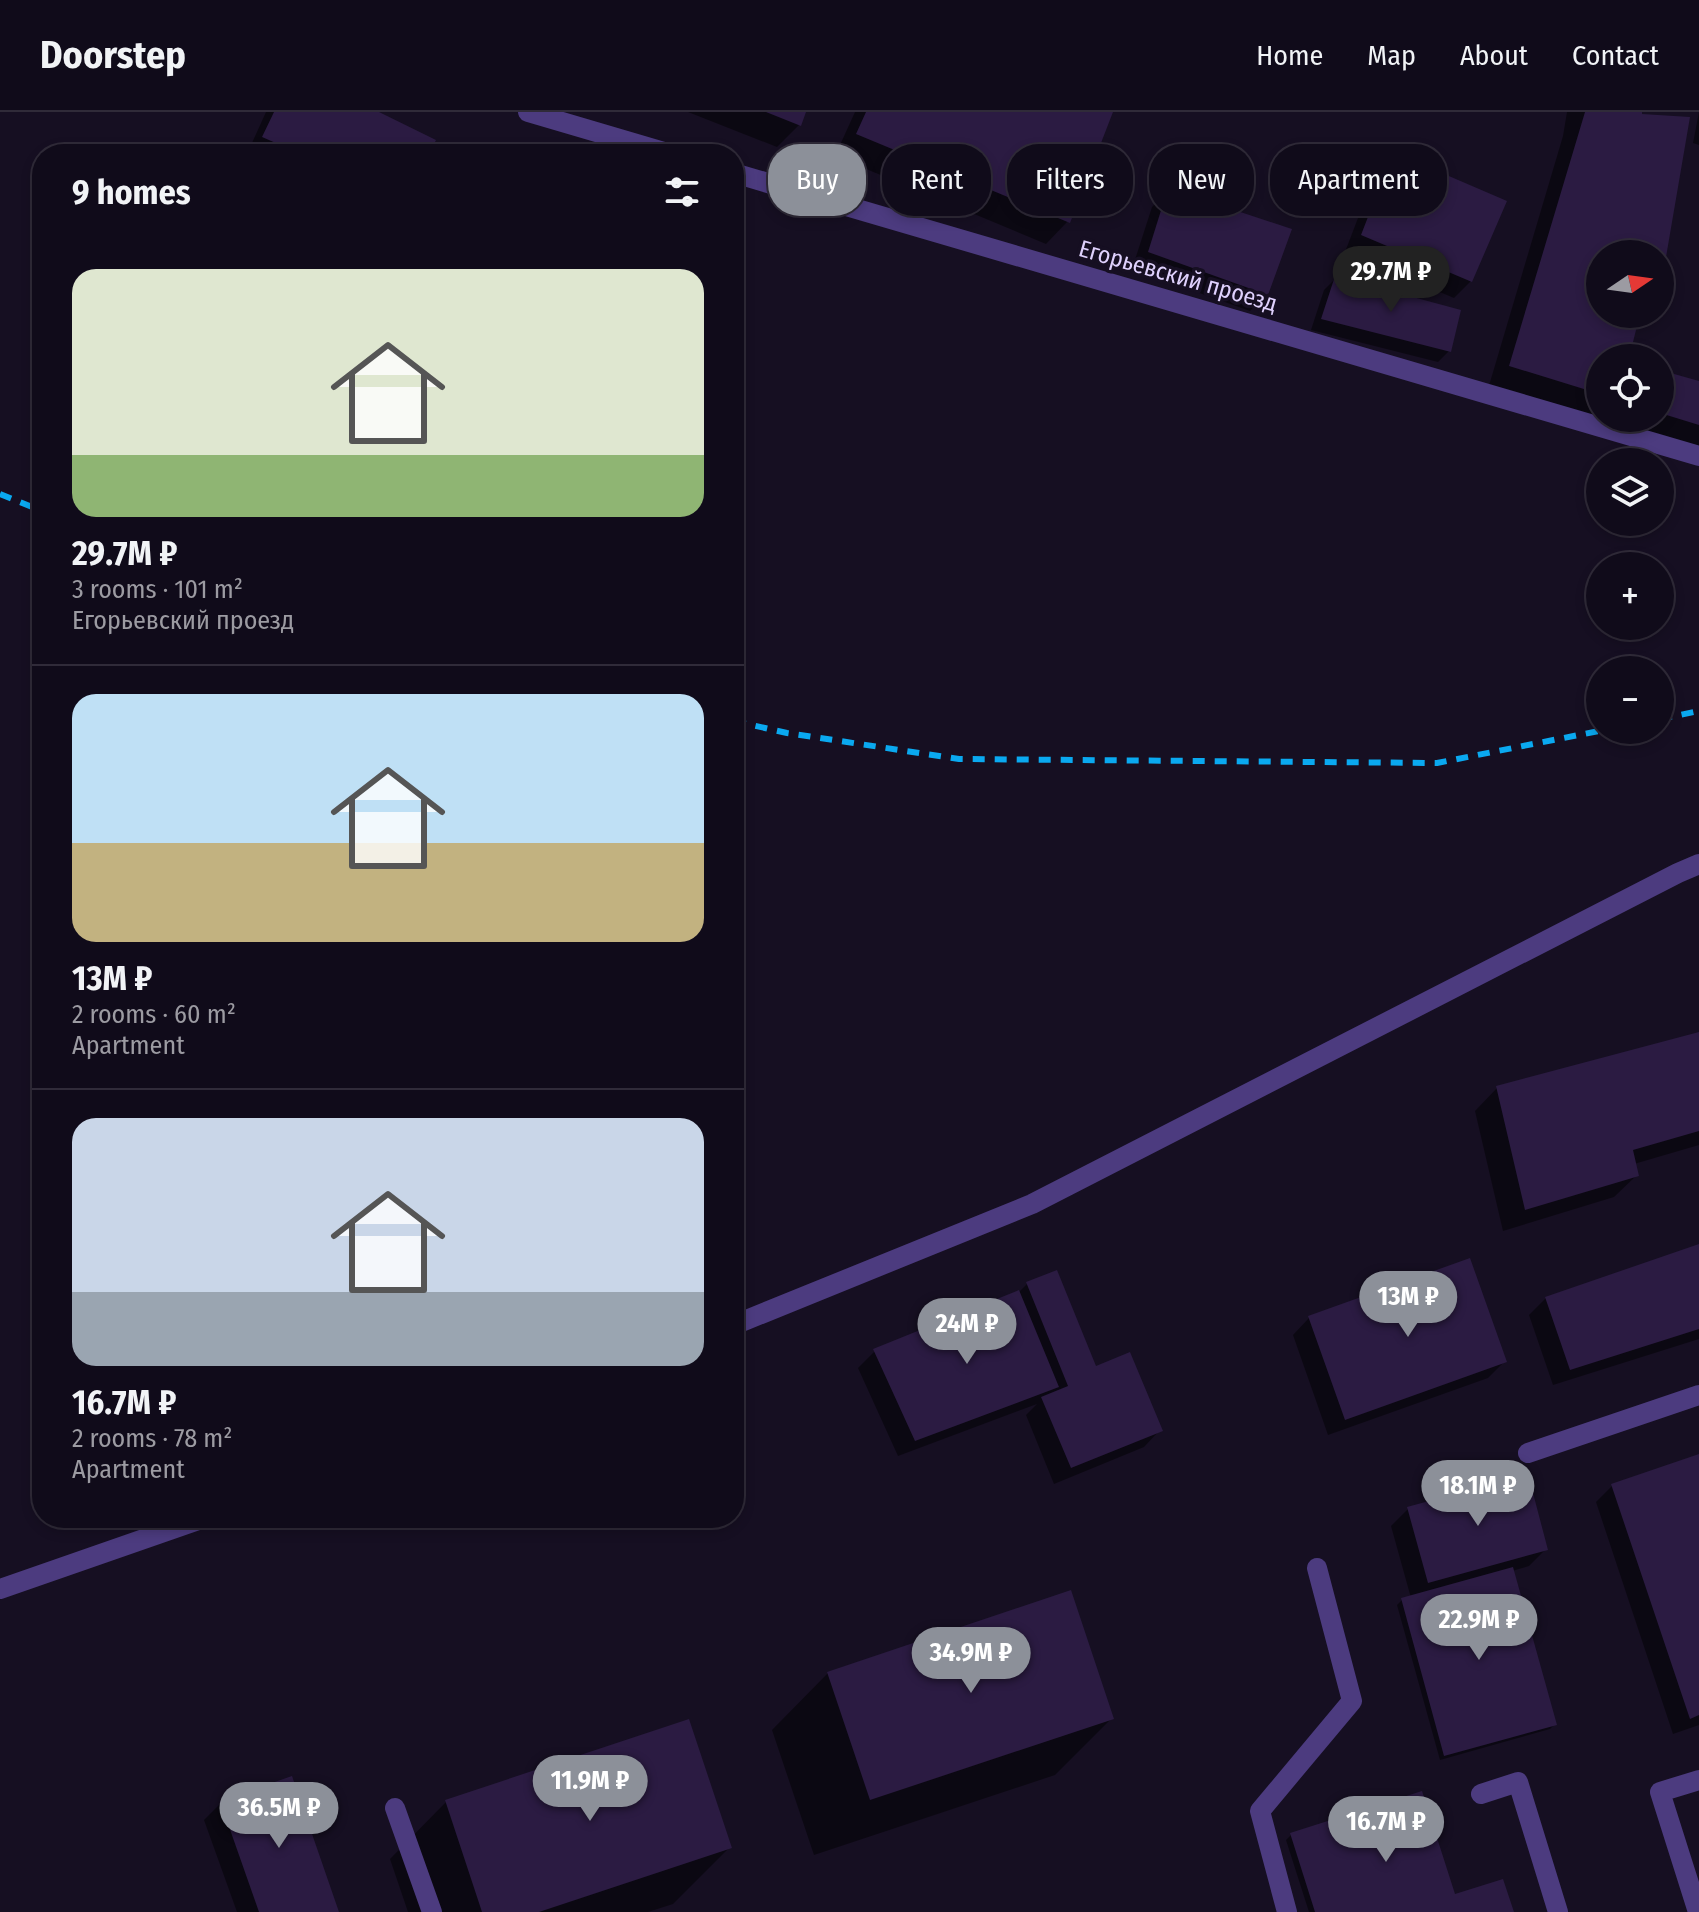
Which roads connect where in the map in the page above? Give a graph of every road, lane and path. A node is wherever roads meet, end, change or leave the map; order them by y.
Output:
1 (528, 112) edge
2 (637, 144) edge
3 (744, 176) edge
4 (1699, 456) edge
5 (1699, 864) edge
6 (744, 1321) edge
7 (1699, 1395) edge
8 (1528, 1453) dead end
9 (175, 1528) edge
10 (1317, 1568) dead end
11 (0, 1589) edge
12 (1699, 1780) edge
13 (1481, 1794) dead end
14 (395, 1808) dead end
15 (432, 1912) edge
16 (1287, 1912) edge
17 (1558, 1912) edge
18 (1698, 1912) edge

1 - 2 street
3 - 4 street, Егорьевский проезд
5 - 6 street
7 - 8 street
9 - 11 street
10 - 16 street
12 - 18 street
13 - 17 street
14 - 15 street

